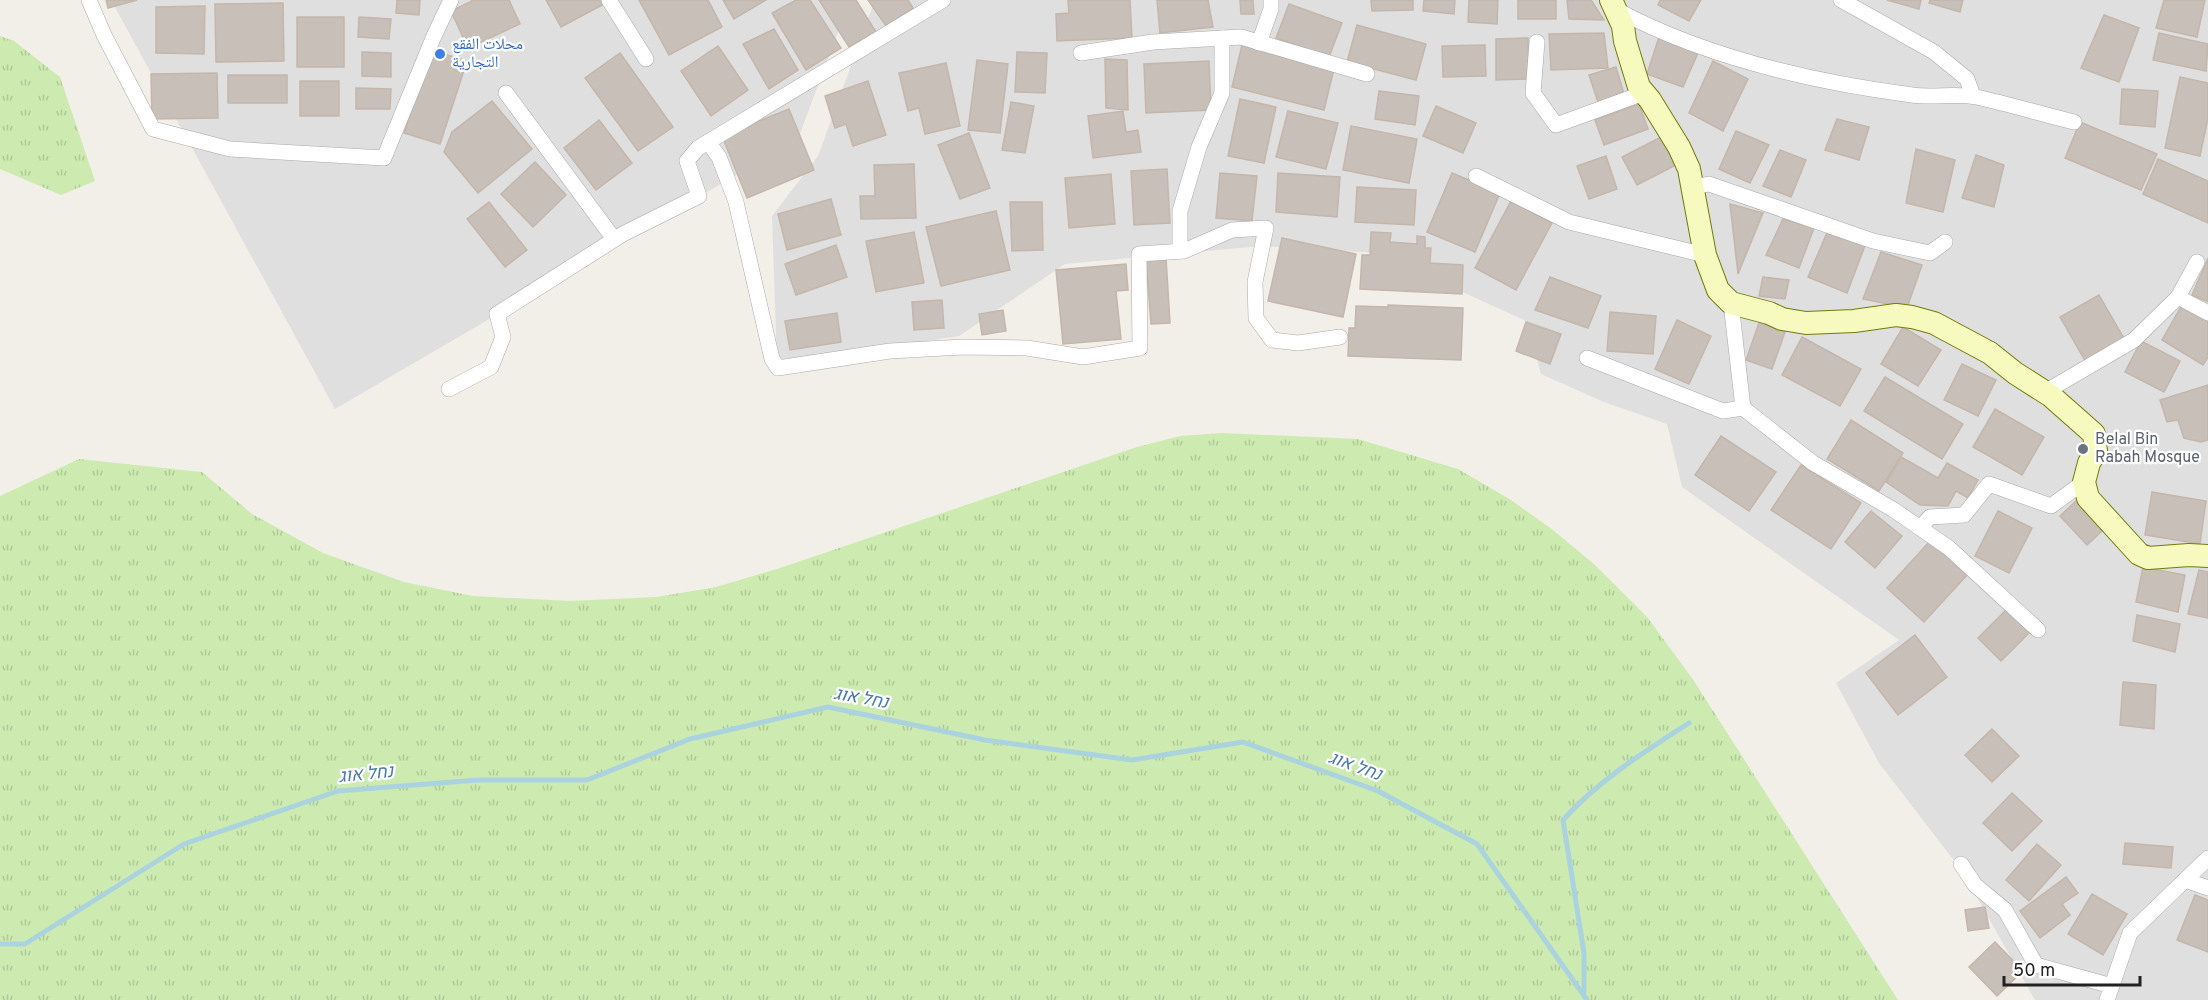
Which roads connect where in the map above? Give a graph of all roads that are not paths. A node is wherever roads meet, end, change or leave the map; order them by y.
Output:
1 (89, 0) edge
2 (451, 0) edge
3 (609, 0) edge
4 (943, 0) edge
5 (1271, 0) edge
6 (1841, 0) edge
7 (1613, 4) edge
8 (1222, 38) junction
9 (1537, 42) dead end
10 (1259, 43) junction
11 (1081, 53) dead end
12 (645, 59) dead end
13 (1367, 74) dead end
14 (506, 93) dead end
15 (1644, 93) junction
16 (1973, 96) junction
17 (2074, 122) dead end
18 (708, 142) junction
19 (1476, 176) dead end
20 (1693, 187) junction
21 (615, 239) junction
22 (1945, 242) dead end
23 (1180, 251) junction
24 (1705, 255) junction
25 (2198, 262) dead end
26 (2178, 297) junction
27 (1731, 303) junction
28 (2208, 314) edge
29 (1340, 337) dead end
30 (1587, 358) dead end
31 (449, 389) dead end
32 (2045, 392) junction
33 (1743, 408) junction
34 (2085, 482) junction
35 (1920, 528) junction
36 (2208, 556) edge
37 (2038, 630) dead end
38 (2208, 858) edge
39 (1961, 864) dead end
40 (2185, 880) junction
41 (2208, 888) edge
42 (2110, 993) edge

1 - 2 street
3 - 12 street
4 - 18 street
5 - 10 street
6 - 16 street
7 - 15 street
7 - 16 street
8 - 10 street
8 - 11 street
8 - 23 street
9 - 15 street
10 - 13 street
14 - 21 street
15 - 20 street
16 - 17 street
18 - 21 street
18 - 23 street
19 - 24 street
20 - 22 street
20 - 24 street
21 - 31 street
23 - 29 street
24 - 27 street
25 - 26 street
26 - 28 street
26 - 32 street
27 - 32 street
27 - 33 street
30 - 33 street
32 - 34 street
33 - 35 street
34 - 35 street
34 - 36 street
35 - 37 street
38 - 40 street
39 - 42 street
40 - 41 street
40 - 42 street

